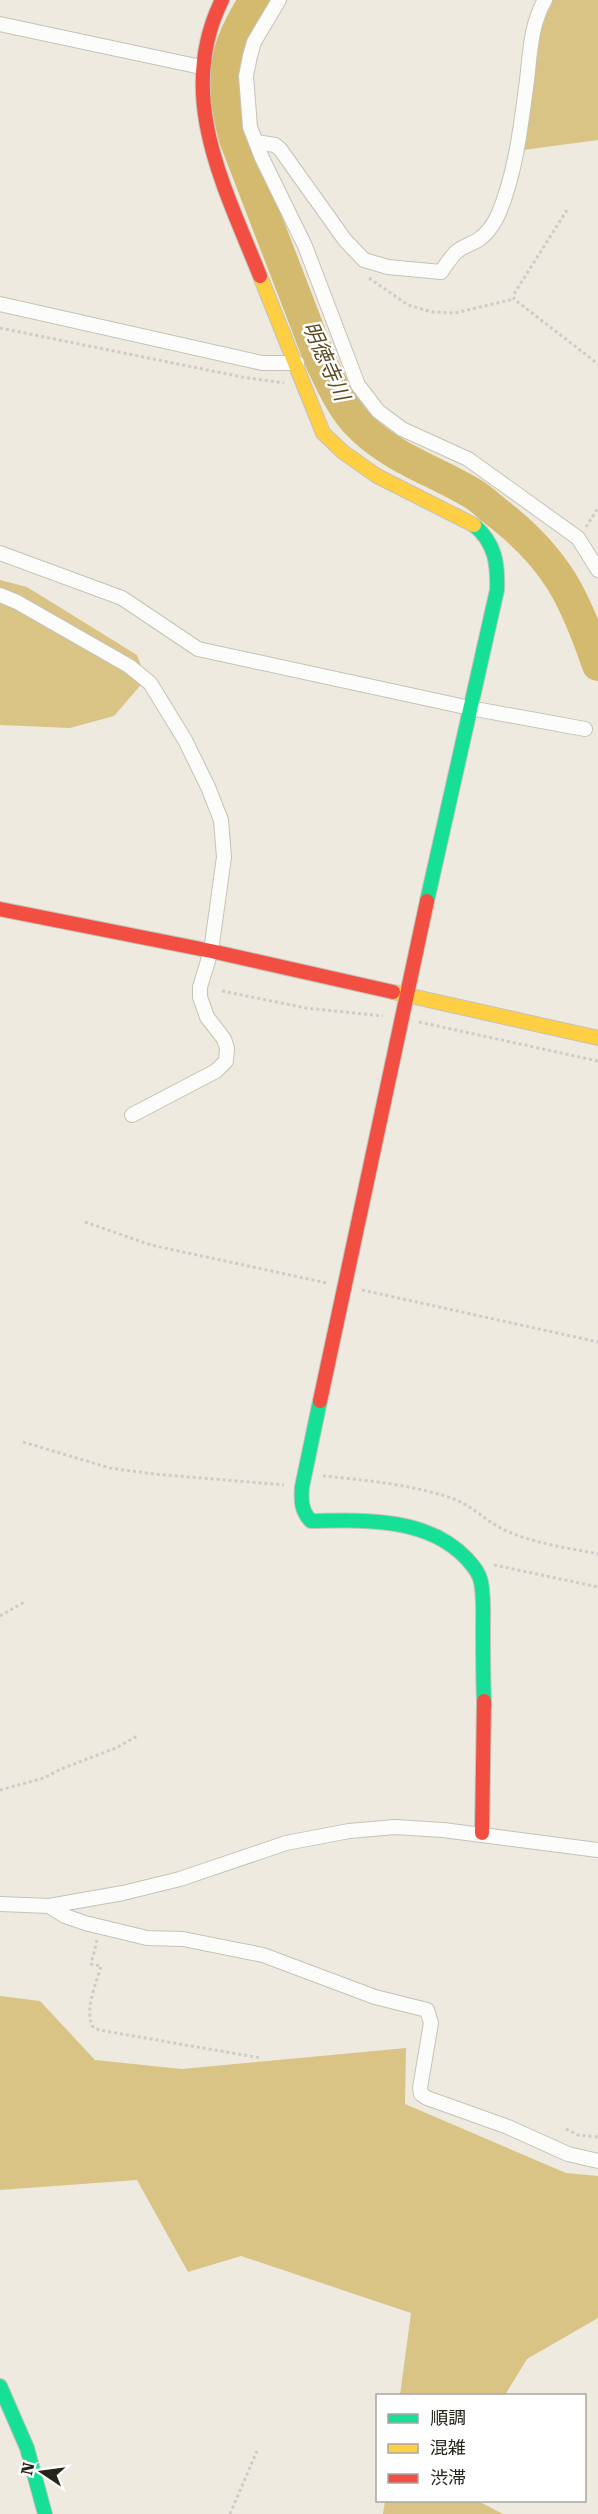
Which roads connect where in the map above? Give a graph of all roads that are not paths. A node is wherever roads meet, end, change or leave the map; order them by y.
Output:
1 (222, 0) edge
2 (279, 0) edge
3 (545, 0) edge
4 (0, 24) edge
5 (201, 67) junction
6 (256, 141) junction
7 (0, 304) edge
8 (297, 363) junction
9 (0, 553) edge
10 (598, 570) edge
11 (0, 595) edge
12 (470, 708) junction
13 (585, 729) dead end
14 (0, 909) edge
15 (211, 951) junction
16 (406, 996) junction
17 (598, 1038) edge
18 (132, 1115) dead end
19 (482, 1833) junction
20 (598, 1850) edge
21 (0, 1904) edge
22 (49, 1906) junction
23 (598, 2161) edge
24 (0, 2386) edge
25 (45, 2514) edge

1 - 5 street
2 - 6 street
3 - 6 street
4 - 5 street
5 - 8 street
6 - 10 street
7 - 8 street
8 - 12 street
9 - 12 street
11 - 15 street
12 - 13 street
12 - 16 street
14 - 15 street
15 - 16 street
15 - 18 street
16 - 17 street
16 - 19 street
19 - 20 street
19 - 22 street
21 - 22 street
22 - 23 street
24 - 25 street

